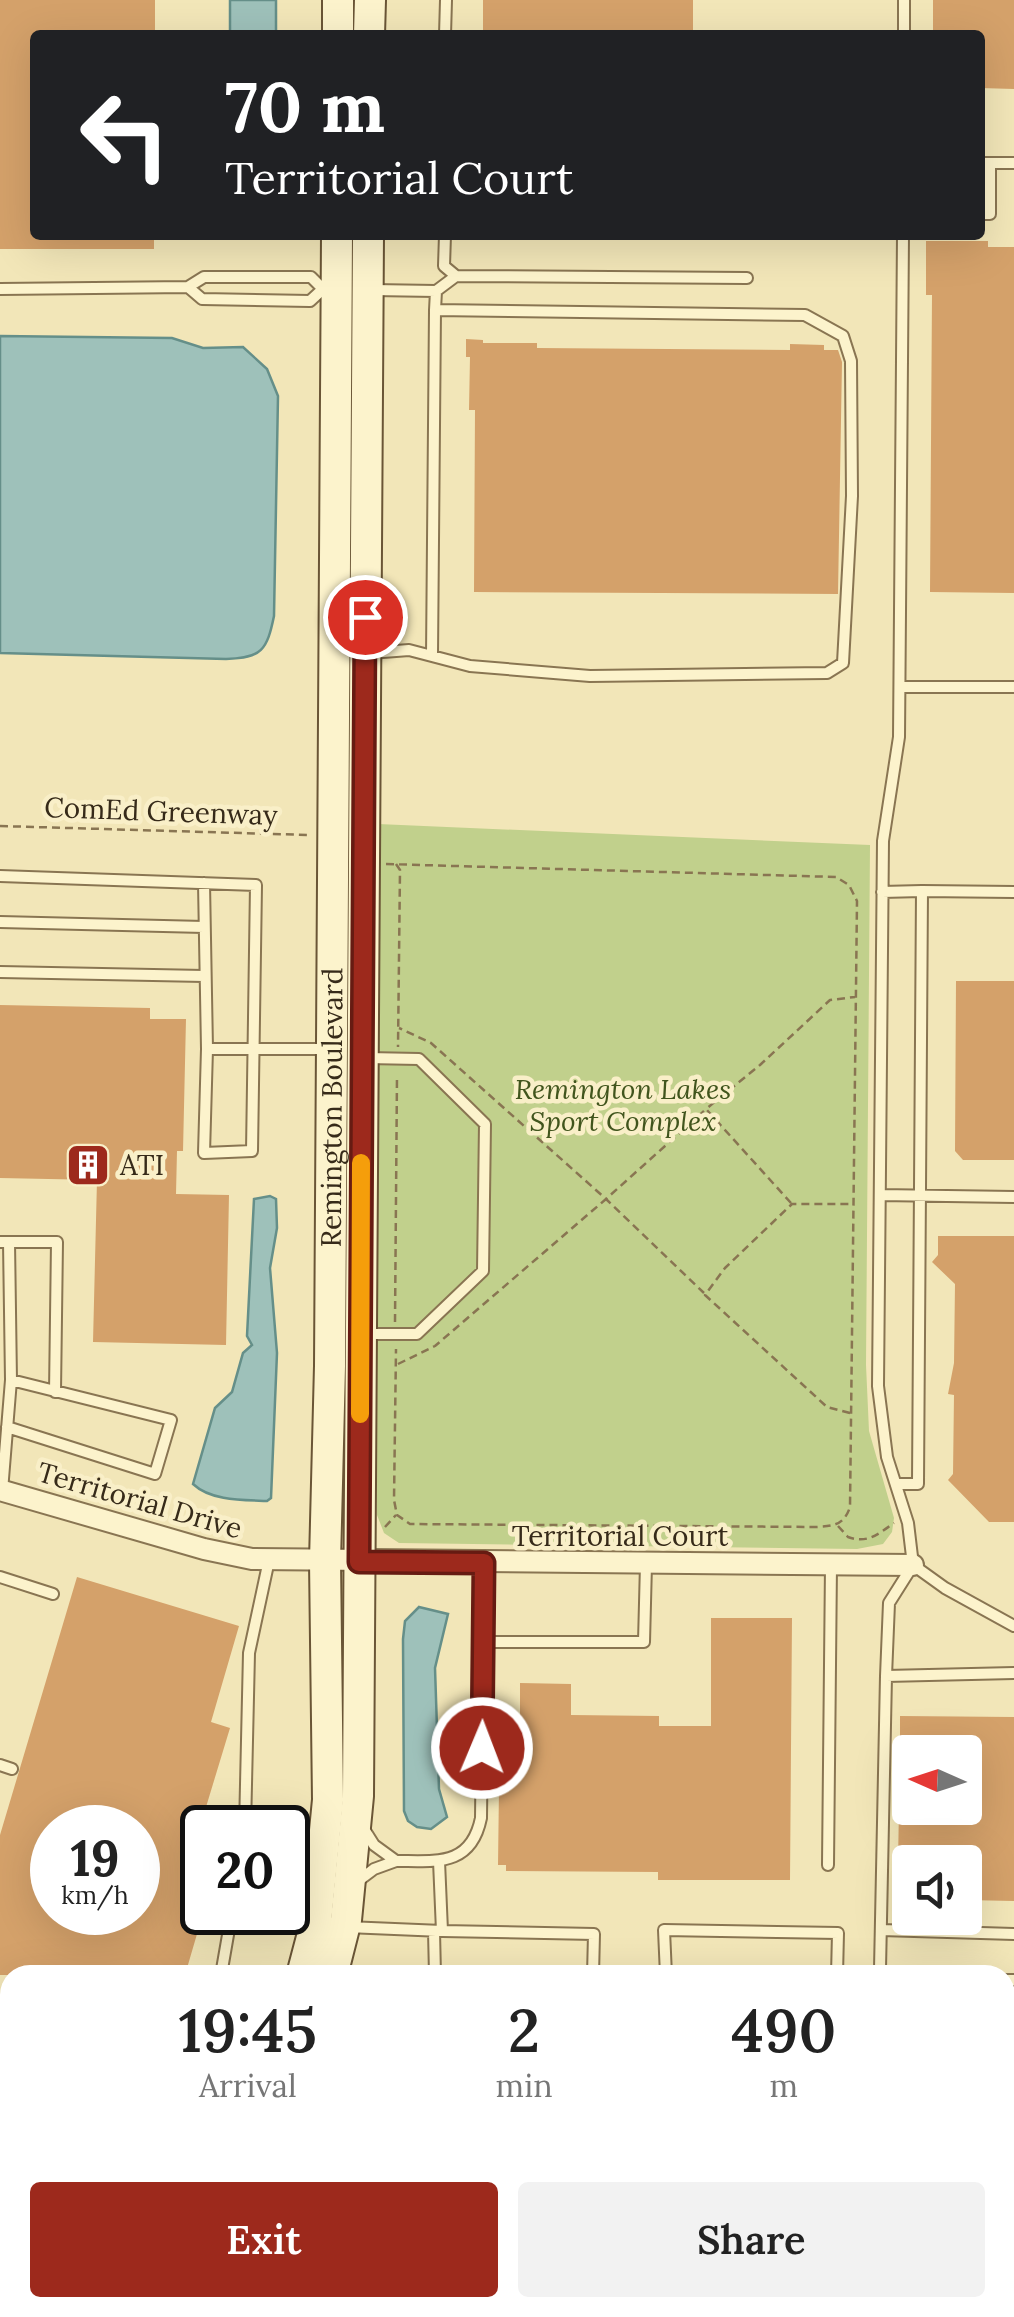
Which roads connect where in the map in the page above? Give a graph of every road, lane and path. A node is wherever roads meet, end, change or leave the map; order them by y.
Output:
1 (338, 0) edge
2 (370, 0) edge
3 (446, 0) edge
4 (904, 0) edge
5 (338, 30) edge
6 (370, 30) edge
7 (446, 30) edge
8 (904, 30) edge
9 (985, 163) edge
10 (1014, 163) edge
11 (985, 214) edge
12 (336, 240) edge
13 (368, 240) edge
14 (444, 240) edge
15 (903, 240) edge
16 (456, 276) junction
17 (747, 278) dead end
18 (188, 287) junction
19 (0, 289) edge
20 (329, 289) junction
21 (368, 290) junction
22 (436, 292) junction
23 (435, 310) junction
24 (365, 654) junction
25 (432, 656) junction
26 (900, 687) junction
27 (1014, 687) edge
28 (0, 826) edge
29 (315, 836) dead end
30 (376, 864) dead end
31 (396, 864) junction
32 (0, 876) edge
33 (204, 883) junction
34 (922, 891) junction
35 (882, 892) junction
36 (1014, 892) edge
37 (0, 922) edge
38 (204, 927) junction
39 (0, 972) edge
40 (204, 976) junction
41 (856, 997) junction
42 (398, 1028) junction
43 (207, 1048) junction
44 (331, 1049) junction
45 (254, 1050) junction
46 (362, 1058) junction
47 (398, 1058) junction
48 (706, 1109) junction
49 (880, 1194) junction
50 (922, 1195) junction
51 (1014, 1197) edge
52 (606, 1199) junction
53 (792, 1204) junction
54 (854, 1204) junction
55 (5, 1242) edge
56 (705, 1294) junction
57 (360, 1334) junction
58 (395, 1334) junction
59 (396, 1365) junction
60 (10, 1380) junction
61 (55, 1392) junction
62 (4, 1409) edge
63 (851, 1414) junction
64 (7, 1427) junction
65 (896, 1484) junction
66 (1, 1492) edge
67 (397, 1514) junction
68 (894, 1523) dead end
69 (838, 1525) junction
70 (380, 1537) dead end
71 (269, 1560) junction
72 (326, 1561) junction
73 (359, 1562) junction
74 (484, 1563) junction
75 (646, 1564) junction
76 (831, 1564) junction
77 (913, 1565) junction
78 (0, 1577) edge
79 (53, 1594) dead end
80 (1014, 1626) edge
81 (483, 1642) junction
82 (1014, 1673) edge
83 (886, 1676) junction
84 (245, 1805) edge
85 (356, 1817) junction
86 (439, 1860) junction
87 (396, 1861) junction
88 (828, 1864) dead end
89 (349, 1887) junction
90 (330, 1924) junction
91 (881, 1930) junction
92 (438, 1931) junction
93 (1014, 1934) edge
94 (228, 1935) edge
95 (223, 1965) edge
96 (307, 1965) edge
97 (332, 1965) edge
98 (436, 1965) edge
99 (593, 1965) edge
100 (666, 1965) edge
101 (837, 1965) edge
102 (880, 1965) edge

1 - 5 street
2 - 6 street
3 - 7 lane
4 - 8 lane
9 - 10 lane
9 - 11 lane
12 - 20 street, Remington Boulevard
13 - 21 street, Remington Boulevard
14 - 16 lane
15 - 26 lane
16 - 17 lane
16 - 22 lane
18 - 19 lane
18 - 20 lane
18 - 20 lane
20 - 21 lane
20 - 44 street, Remington Boulevard
21 - 22 lane
21 - 24 street, Remington Boulevard
22 - 23 lane
23 - 25 lane
23 - 25 lane
24 - 25 lane
24 - 46 street, Remington Boulevard
26 - 27 lane
26 - 35 lane
28 - 29 path, ComEd Greenway
30 - 31 path
31 - 41 path
31 - 42 path
32 - 33 lane
33 - 38 lane
33 - 45 lane
34 - 35 lane
34 - 36 lane
34 - 50 lane
35 - 49 lane
37 - 38 lane
38 - 40 lane
39 - 40 lane
40 - 43 lane
41 - 48 path
41 - 54 path
42 - 47 path
42 - 52 path
43 - 45 lane
43 - 45 lane
44 - 45 lane
44 - 46 lane
44 - 72 street, Remington Boulevard
46 - 47 lane
46 - 57 street, Remington Boulevard
47 - 58 path
47 - 58 lane
48 - 52 path
48 - 53 path
49 - 50 lane
49 - 65 lane
50 - 51 lane
50 - 65 lane
52 - 56 path
52 - 59 path
53 - 54 path
53 - 56 path
54 - 63 path
55 - 60 lane
55 - 61 lane
56 - 63 path
57 - 58 lane
57 - 73 street, Remington Boulevard
58 - 59 path
59 - 67 path
60 - 61 lane
60 - 62 lane
61 - 64 lane
62 - 64 lane
63 - 69 path
64 - 66 lane
65 - 77 lane
66 - 71 street, Territorial Drive
67 - 69 path
67 - 70 path
68 - 69 path
71 - 72 street, Territorial Drive
71 - 84 lane
72 - 73 street, Territorial Court
72 - 90 street, Remington Boulevard
73 - 74 street, Territorial Court
73 - 85 street, Remington Boulevard
74 - 75 street, Territorial Court
74 - 81 lane
75 - 76 street, Territorial Court
75 - 81 lane
76 - 77 street, Territorial Court
76 - 88 lane
77 - 80 lane
77 - 83 lane
78 - 79 lane
81 - 86 lane
82 - 83 lane
83 - 91 lane
85 - 87 lane
85 - 89 street, Remington Boulevard
86 - 87 lane
86 - 92 lane
87 - 89 lane
89 - 90 street, Remington Boulevard
90 - 92 lane
90 - 96 street, Remington Boulevard
90 - 97 street, Remington Boulevard
91 - 93 lane
91 - 102 lane
92 - 98 lane
92 - 99 lane
94 - 95 lane
100 - 101 lane

